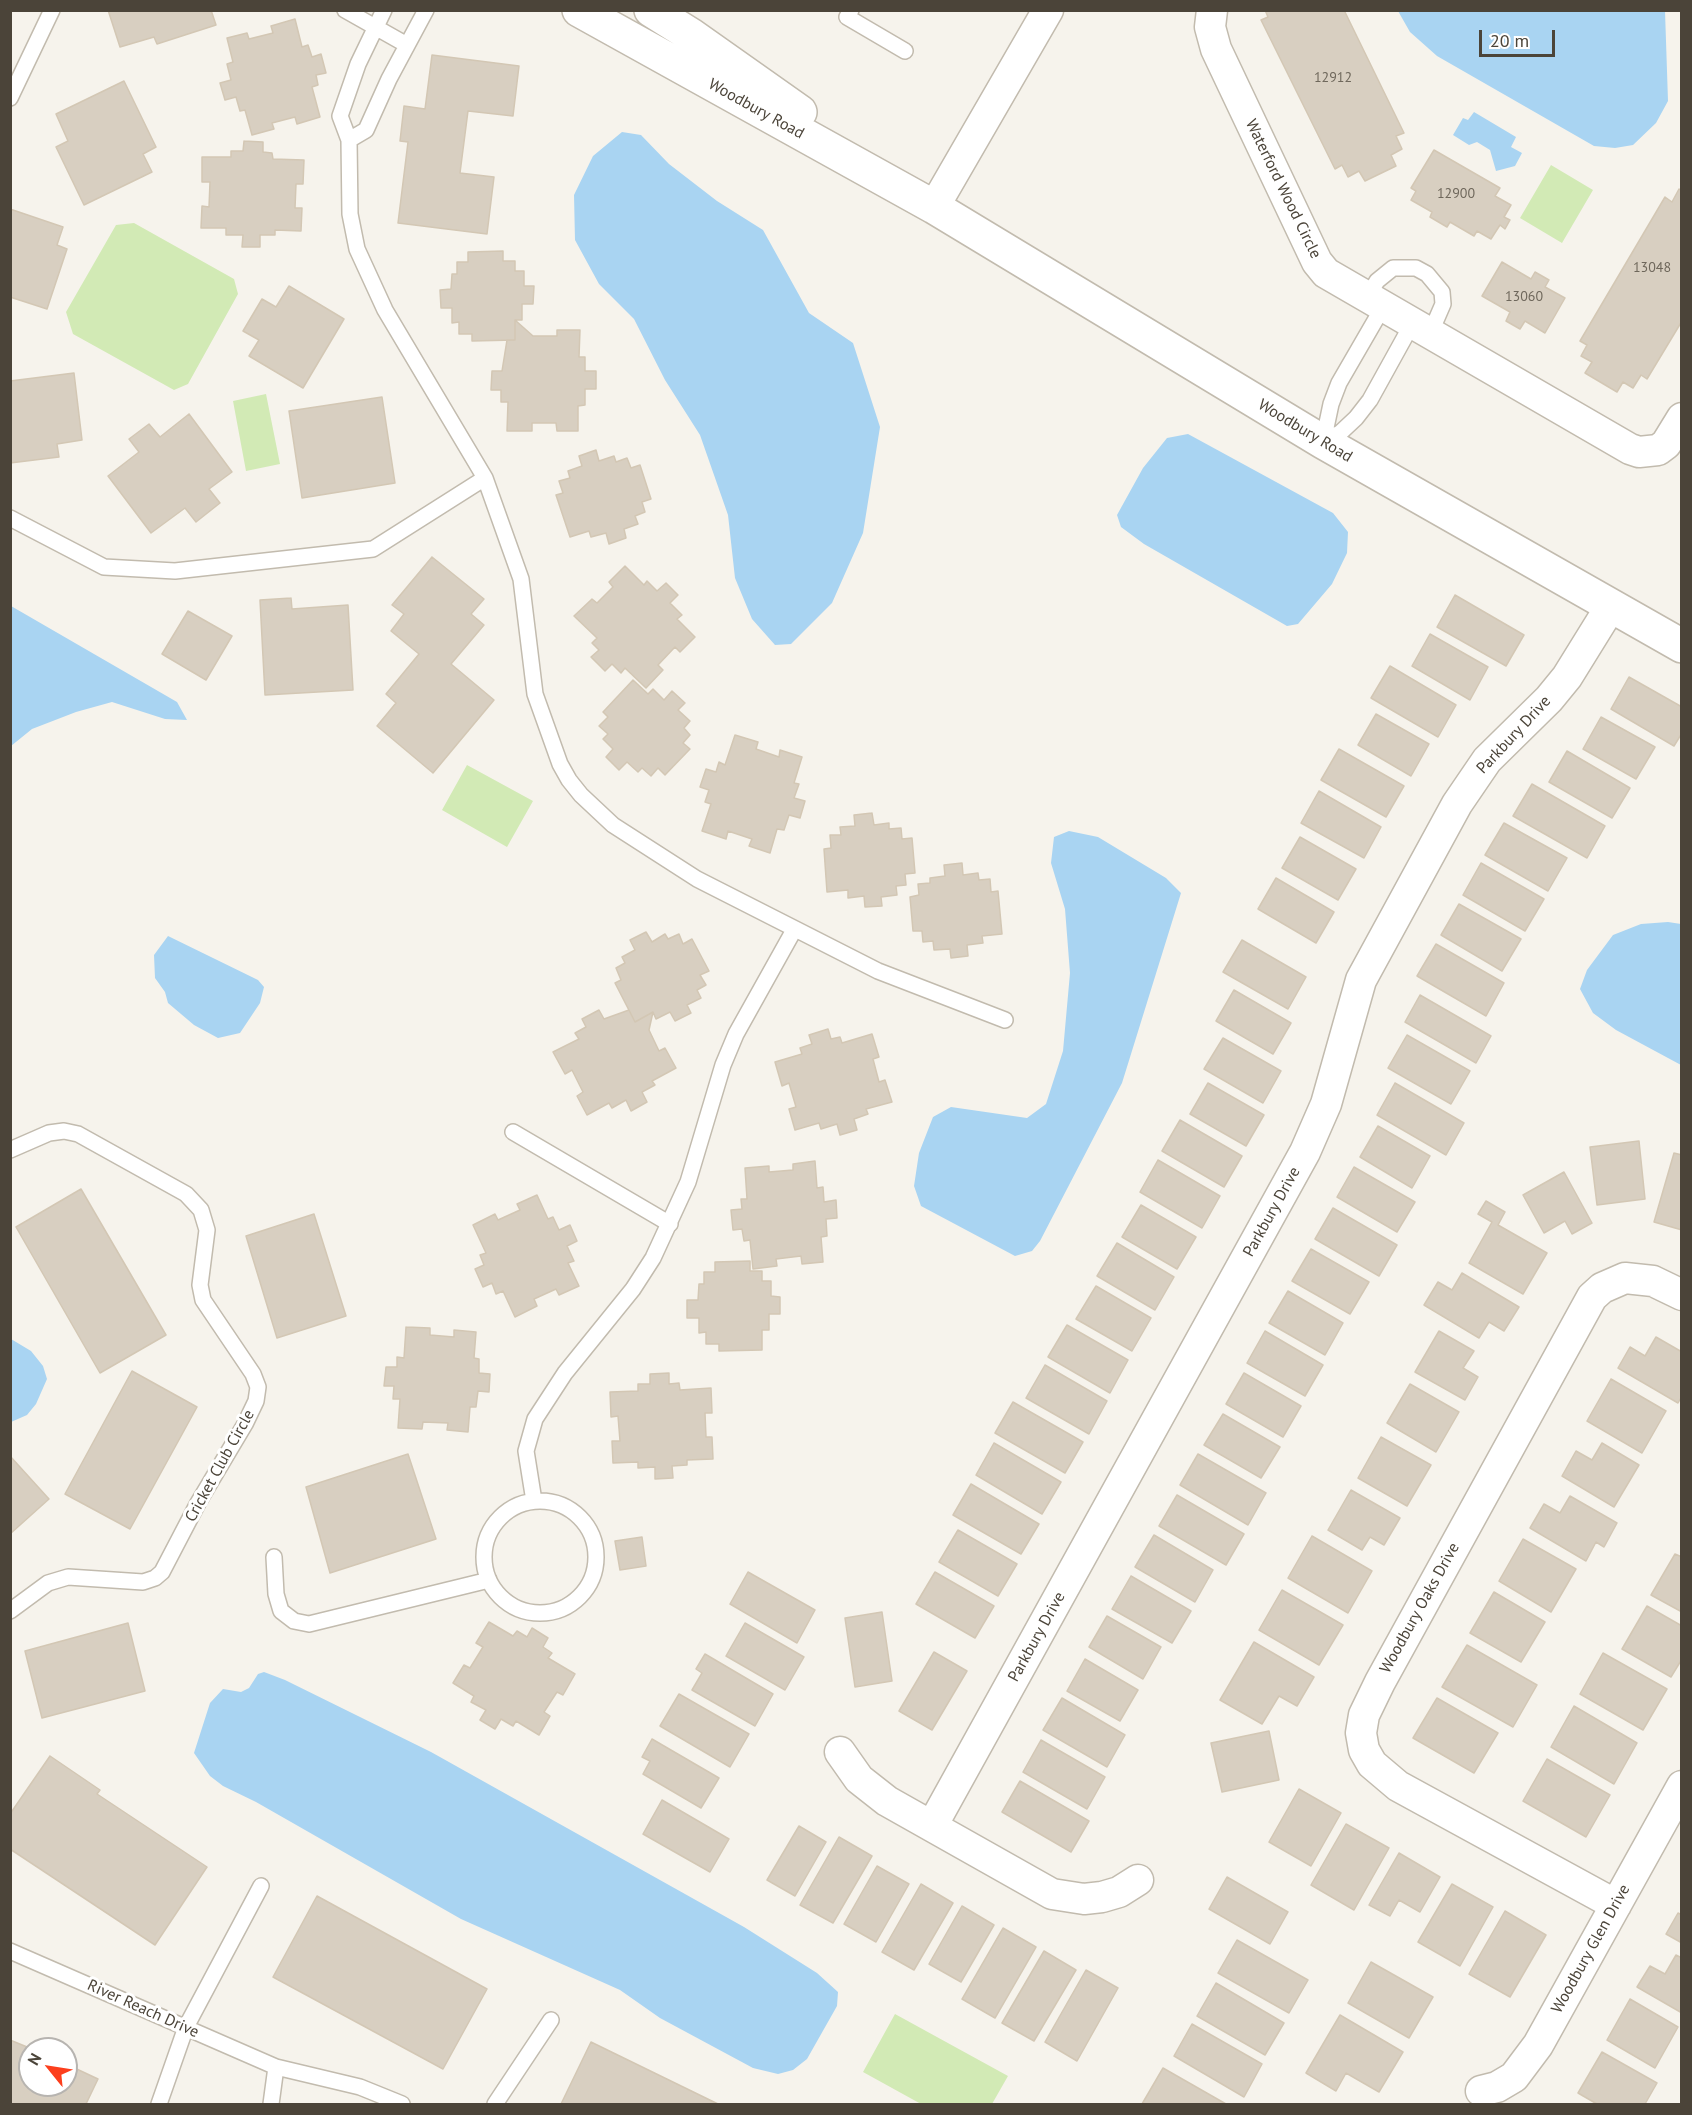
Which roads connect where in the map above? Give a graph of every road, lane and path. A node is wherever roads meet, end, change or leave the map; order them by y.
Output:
1 (52, 10) edge
2 (345, 10) edge
3 (384, 10) edge
4 (426, 10) edge
5 (579, 10) edge
6 (651, 10) edge
7 (851, 10) edge
8 (1048, 10) edge
9 (1212, 10) edge
10 (375, 27) junction
11 (406, 45) junction
12 (905, 51) dead end
13 (10, 98) edge
14 (349, 140) junction
15 (934, 207) junction
16 (1375, 303) junction
17 (1421, 329) junction
18 (1682, 418) edge
19 (1323, 442) junction
20 (485, 478) junction
21 (10, 518) edge
22 (1611, 606) junction
23 (1682, 646) edge
24 (794, 930) junction
25 (1005, 1020) dead end
26 (513, 1132) dead end
27 (10, 1150) edge
28 (670, 1224) junction
29 (1682, 1295) edge
30 (534, 1501) junction
31 (274, 1557) dead end
32 (489, 1580) junction
33 (10, 1611) edge
34 (840, 1752) dead end
35 (1682, 1786) edge
36 (932, 1826) junction
37 (1138, 1880) dead end
38 (261, 1886) dead end
39 (1616, 1905) junction
40 (10, 1951) edge
41 (551, 2020) dead end
42 (186, 2027) junction
43 (276, 2067) junction
44 (1481, 2091) dead end
45 (159, 2104) edge
46 (271, 2104) edge
47 (402, 2104) edge
48 (495, 2104) edge

1 - 13 lane
2 - 10 lane
3 - 10 lane
4 - 11 lane
5 - 15 street, Woodbury Road
6 - 15 street, Woodbury Road
7 - 12 lane
8 - 15 street
9 - 16 street, Waterford Wood Circle
10 - 11 lane
10 - 14 lane
11 - 14 lane
14 - 20 lane
15 - 19 street, Woodbury Road
16 - 17 street, Waterford Wood Circle
16 - 17 lane
16 - 19 lane
17 - 18 street, Waterford Wood Circle
17 - 19 lane
19 - 22 street, Woodbury Road
20 - 21 lane
20 - 24 lane
22 - 23 street, Woodbury Road
22 - 36 street, Parkbury Drive
24 - 25 lane
24 - 28 lane
26 - 28 lane
27 - 33 lane, Cricket Club Circle
28 - 30 lane
29 - 39 street, Woodbury Oaks Drive
30 - 32 lane
30 - 32 lane
31 - 32 lane
34 - 36 street
35 - 39 street, Woodbury Glen Drive
36 - 37 street
38 - 42 lane
39 - 44 street, Woodbury Glen Drive
40 - 42 lane, River Reach Drive
41 - 48 lane
42 - 43 lane, River Reach Drive
42 - 45 lane
43 - 46 lane
43 - 47 lane, River Reach Drive

